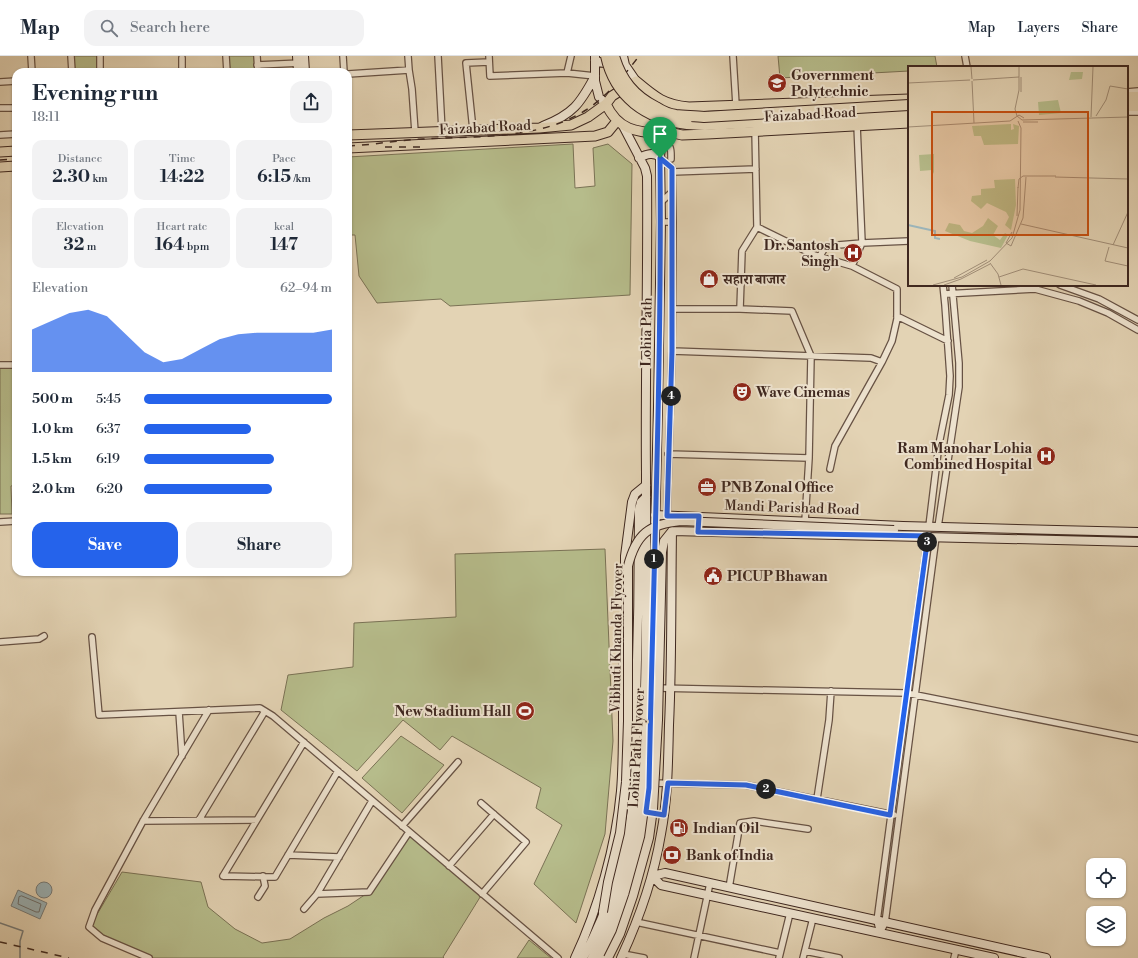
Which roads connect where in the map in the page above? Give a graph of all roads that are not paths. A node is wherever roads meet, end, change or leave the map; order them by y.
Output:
1 (31, 56) edge
2 (71, 56) edge
3 (100, 56) edge
4 (226, 56) edge
5 (257, 56) edge
6 (343, 56) edge
7 (408, 56) edge
8 (438, 56) edge
9 (571, 56) edge
10 (606, 56) edge
11 (733, 56) edge
12 (965, 56) edge
13 (620, 57) edge
14 (182, 58) dead end
15 (595, 58) edge
16 (301, 59) edge
17 (489, 59) edge
18 (258, 65) joint
19 (967, 66) edge
20 (32, 68) edge
21 (72, 68) edge
22 (100, 68) edge
23 (182, 68) edge
24 (227, 68) edge
25 (344, 68) edge
26 (409, 70) junction
27 (567, 73) junction
28 (352, 74) edge
29 (595, 76) junction
30 (12, 81) edge
31 (636, 81) junction
32 (0, 82) edge
33 (908, 99) edge
34 (606, 104) junction
35 (673, 105) junction
36 (736, 105) junction
37 (908, 105) edge
38 (689, 107) junction
39 (0, 108) edge
40 (12, 108) edge
41 (908, 115) edge
42 (908, 123) edge
43 (620, 124) junction
44 (857, 125) junction
45 (539, 128) junction
46 (473, 130) junction
47 (755, 130) junction
48 (442, 131) junction
49 (415, 132) junction
50 (12, 134) edge
51 (684, 134) junction
52 (0, 135) edge
53 (352, 135) edge
54 (662, 135) junction
55 (352, 148) edge
56 (12, 151) edge
57 (0, 152) edge
58 (639, 158) junction
59 (660, 158) junction
60 (671, 159) dead end
61 (0, 166) edge
62 (12, 166) edge
63 (756, 169) junction
64 (672, 172) junction
65 (672, 192) junction
66 (661, 202) junction
67 (672, 203) junction
68 (661, 222) junction
69 (673, 222) junction
70 (757, 227) junction
71 (908, 241) edge
72 (862, 243) junction
73 (820, 256) junction
74 (852, 266) junction
75 (943, 286) edge
76 (952, 286) edge
77 (1063, 286) edge
78 (997, 288) edge
79 (953, 293) junction
80 (944, 294) junction
81 (672, 309) junction
82 (740, 309) junction
83 (897, 316) junction
84 (1138, 320) edge
85 (1138, 330) edge
86 (948, 341) junction
87 (672, 351) junction
88 (811, 356) junction
89 (882, 362) junction
90 (0, 365) edge
91 (12, 365) edge
92 (946, 408) junction
93 (954, 411) junction
94 (944, 422) junction
95 (668, 454) junction
96 (809, 458) junction
97 (830, 469) dead end
98 (646, 475) joint
99 (646, 485) junction
100 (655, 515) junction
101 (667, 516) junction
102 (699, 516) junction
103 (12, 521) edge
104 (805, 521) junction
105 (0, 522) edge
106 (903, 526) junction
107 (929, 526) junction
108 (938, 527) junction
109 (672, 531) junction
110 (655, 532) joint
111 (698, 532) junction
112 (1138, 532) edge
113 (932, 537) junction
114 (1138, 542) edge
115 (44, 636) dead end
116 (92, 637) dead end
117 (0, 642) edge
118 (652, 688) junction
119 (671, 688) junction
120 (831, 691) junction
121 (906, 693) junction
122 (916, 695) junction
123 (209, 710) junction
124 (265, 711) junction
125 (179, 712) junction
126 (1138, 739) edge
127 (304, 742) junction
128 (182, 756) junction
129 (458, 762) dead end
130 (896, 770) junction
131 (338, 771) junction
132 (638, 776) junction
133 (904, 782) junction
134 (649, 783) junction
135 (668, 783) junction
136 (817, 799) junction
137 (372, 800) junction
138 (481, 803) dead end
139 (646, 812) junction
140 (494, 814) junction
141 (664, 815) junction
142 (890, 815) junction
143 (900, 816) junction
144 (199, 820) junction
145 (256, 820) junction
146 (143, 821) junction
147 (402, 826) junction
148 (808, 829) dead end
149 (409, 832) junction
150 (288, 855) junction
151 (339, 856) junction
152 (449, 866) junction
153 (264, 876) junction
154 (652, 876) junction
155 (710, 883) junction
156 (729, 888) junction
157 (317, 894) junction
158 (482, 894) junction
159 (708, 895) junction
160 (258, 897) dead end
161 (304, 909) dead end
162 (603, 912) junction
163 (790, 913) junction
164 (813, 918) junction
165 (877, 921) junction
166 (636, 922) junction
167 (885, 923) junction
168 (880, 933) junction
169 (698, 936) junction
170 (805, 951) junction
171 (955, 954) edge
172 (622, 956) edge
173 (780, 956) edge
174 (149, 958) edge
175 (558, 958) edge
176 (575, 958) edge
177 (584, 958) edge
178 (592, 958) edge
179 (600, 958) edge
180 (608, 958) edge
181 (644, 958) edge
182 (694, 958) edge
183 (803, 958) edge
184 (839, 958) edge
185 (994, 958) edge
186 (1046, 958) edge

1 - 20 street
2 - 21 street
3 - 22 street
4 - 24 street
5 - 18 street
6 - 25 street
7 - 26 street
8 - 48 street
9 - 27 street
10 - 41 highway, bridge
11 - 36 street
12 - 19 street
13 - 15 main road
13 - 31 main road
13 - 37 highway, bridge
14 - 23 street
15 - 29 main road
16 - 18 street
17 - 27 street
17 - 46 street
26 - 28 street
26 - 49 street
27 - 29 street
29 - 34 main road
29 - 45 main road
30 - 32 street
31 - 34 main road, Faizabad Road
31 - 35 main road, Faizabad Road
33 - 36 main road, Faizabad Road
34 - 43 main road
34 - 45 main road, Faizabad Road
35 - 38 main road, Faizabad Road
35 - 54 main road
36 - 38 main road, Faizabad Road
38 - 51 main road
39 - 40 street
42 - 44 main road, Faizabad Road
43 - 54 main road, Faizabad Road
43 - 55 main road, Faizabad Road
43 - 58 main road, Lohia Path
44 - 47 main road, Faizabad Road
44 - 72 street
45 - 46 main road, Faizabad Road
46 - 48 main road, Faizabad Road
47 - 51 main road, Faizabad Road
47 - 63 street
48 - 49 main road, Faizabad Road
49 - 53 main road, Faizabad Road
50 - 52 street
51 - 54 main road, Faizabad Road
54 - 59 main road, Lohia Path
54 - 60 street
56 - 57 main road
58 - 59 main road
58 - 98 main road, Lohia Path
59 - 64 street
59 - 66 main road, Lohia Path
61 - 62 main road
63 - 64 street
63 - 70 street
64 - 65 street
65 - 66 street
65 - 67 street
66 - 67 street
66 - 68 main road, Lohia Path
67 - 69 street
68 - 69 street
68 - 100 main road, Lohia Path
69 - 81 street
70 - 73 street
70 - 82 street
71 - 72 street
72 - 73 street
72 - 74 street
73 - 74 street
74 - 83 street
75 - 80 street
76 - 79 street
77 - 84 street
78 - 79 street
78 - 85 street
79 - 80 street
79 - 93 street
80 - 86 street
81 - 82 street
81 - 87 street
82 - 88 street
83 - 86 street
83 - 89 street
86 - 92 street
87 - 88 street
87 - 95 street
88 - 89 street
88 - 96 street
89 - 97 street
90 - 91 street
92 - 93 street
92 - 94 street
93 - 94 street
93 - 108 street
94 - 107 street
95 - 96 street
95 - 101 street
96 - 104 street
98 - 99 main road, Lohia Path Flyover
99 - 132 main road, Lohia Path Flyover
99 - 176 main road
100 - 101 main road, Mandi Parishad Road
100 - 110 main road, Lohia Path
101 - 102 main road, Mandi Parishad Road
102 - 104 main road, Mandi Parishad Road
102 - 111 main road
103 - 105 street
104 - 106 main road, Mandi Parishad Road
106 - 107 main road, Mandi Parishad Road
106 - 162 main road, Vibhuti Khanda Flyover, bridge
107 - 108 main road, Mandi Parishad Road
108 - 112 main road, Mandi Parishad Road
109 - 111 main road
109 - 119 main road
109 - 180 main road, Lohia Path Flyover, bridge
110 - 118 main road, Lohia Path Flyover
111 - 113 main road
113 - 114 main road
113 - 121 street
113 - 122 street
115 - 117 street
116 - 125 street
118 - 119 street
118 - 134 main road, Lohia Path Flyover
119 - 120 street
119 - 135 main road
120 - 121 street
120 - 136 street
121 - 122 street
121 - 130 street
122 - 126 street
122 - 133 street
123 - 124 street
123 - 125 street
123 - 128 street
124 - 127 street
124 - 144 street
125 - 128 street
127 - 131 street
127 - 145 street
128 - 146 street
129 - 147 street
130 - 133 street
130 - 142 street
131 - 137 street
131 - 150 street
132 - 162 main road, Lohia Path Flyover, bridge
132 - 178 main road, Lohia Path Flyover
133 - 143 street
134 - 135 street
134 - 139 main road, Lohia Path Flyover
135 - 136 street
135 - 141 main road
136 - 142 street
137 - 147 street
137 - 151 street
138 - 140 street
139 - 141 main road
139 - 179 main road, Lohia Path Flyover
140 - 152 street
140 - 158 street
141 - 154 main road
142 - 143 street
142 - 165 street
143 - 167 street
144 - 145 street
144 - 146 street
145 - 153 street
146 - 174 street
147 - 149 street
148 - 156 street
149 - 152 street
149 - 157 street
150 - 151 street
150 - 153 street
151 - 157 street
152 - 158 street
153 - 160 street
154 - 155 main road
154 - 159 main road
154 - 166 main road
155 - 156 main road
155 - 159 street
156 - 165 main road
157 - 161 street
158 - 175 street
159 - 163 main road
159 - 169 street
162 - 177 main road, Lohia Path Flyover
163 - 164 main road
163 - 173 street
164 - 168 main road
164 - 170 street
165 - 167 main road
165 - 168 street
166 - 169 street
166 - 172 main road
167 - 168 street
167 - 186 main road
168 - 171 main road
169 - 173 street
169 - 182 street
170 - 183 street
170 - 184 street
171 - 185 main road
172 - 181 street

